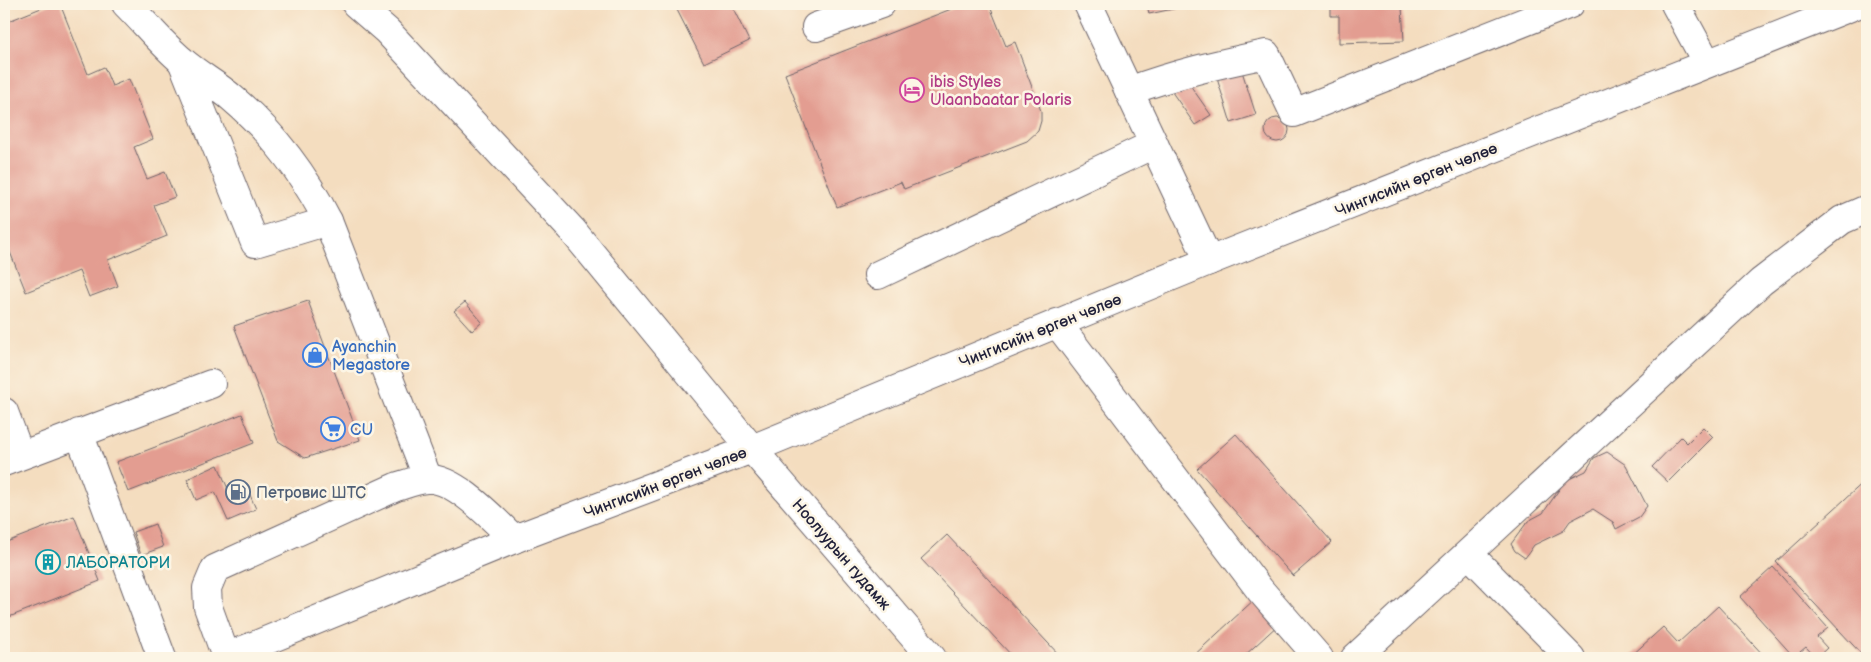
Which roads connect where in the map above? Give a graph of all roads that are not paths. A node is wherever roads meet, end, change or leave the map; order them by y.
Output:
1 (126, 4) edge
2 (356, 4) edge
3 (881, 4) edge
4 (1088, 4) edge
5 (1570, 4) edge
6 (1675, 4) edge
7 (1858, 4) edge
8 (816, 27) dead end
9 (182, 61) junction
10 (1707, 63) junction
11 (1129, 91) junction
12 (1154, 144) junction
13 (1867, 210) edge
14 (328, 220) junction
15 (1209, 261) junction
16 (878, 275) dead end
17 (1057, 323) junction
18 (211, 384) dead end
19 (4, 412) edge
20 (79, 433) junction
21 (752, 449) junction
22 (12, 458) edge
23 (428, 479) junction
24 (514, 539) junction
25 (1469, 554) junction
26 (162, 658) edge
27 (225, 658) edge
28 (932, 658) edge
29 (1319, 658) edge
30 (1355, 658) edge
31 (1571, 658) edge

1 - 9 main road
2 - 21 main road, Ноолуурын гудамж
3 - 8 main road
4 - 11 main road
5 - 11 main road
6 - 10 main road
7 - 10 main road, Чингисийн өргөн чөлөө
9 - 14 main road
9 - 14 main road
10 - 15 main road, Чингисийн өргөн чөлөө
11 - 12 main road
12 - 15 main road
12 - 16 main road
13 - 25 main road
14 - 23 main road
15 - 17 main road, Чингисийн өргөн чөлөө
17 - 21 main road, Чингисийн өргөн чөлөө
17 - 29 main road
18 - 20 main road
19 - 22 main road
20 - 22 main road
20 - 26 main road
21 - 24 main road, Чингисийн өргөн чөлөө
21 - 28 main road, Ноолуурын гудамж
23 - 24 main road
23 - 27 main road
24 - 27 main road, Чингисийн өргөн чөлөө
25 - 30 main road
25 - 31 main road

